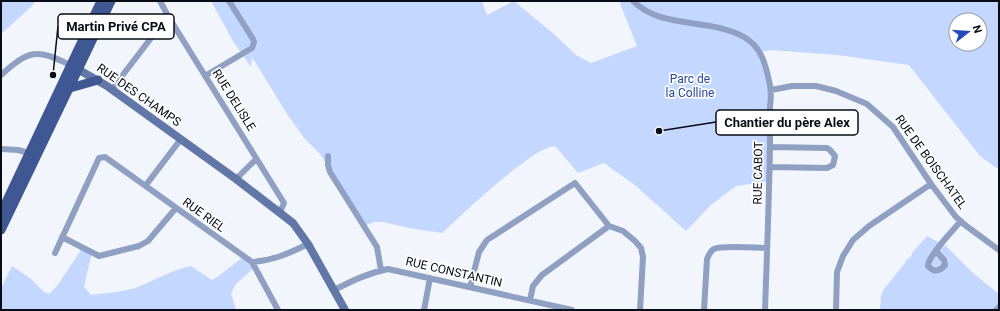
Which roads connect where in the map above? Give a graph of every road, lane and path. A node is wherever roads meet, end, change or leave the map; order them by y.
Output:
1 (101, 1) edge
2 (112, 1) edge
3 (160, 1) edge
4 (229, 1) edge
5 (633, 1) edge
6 (168, 16) junction
7 (74, 67) junction
8 (1, 76) edge
9 (205, 76) junction
10 (98, 80) junction
11 (70, 88) junction
12 (112, 89) junction
13 (771, 90) junction
14 (181, 139) junction
15 (770, 147) junction
16 (1, 149) edge
17 (29, 153) junction
18 (328, 156) dead end
19 (256, 159) junction
20 (770, 166) junction
21 (236, 179) junction
22 (931, 184) junction
23 (146, 185) junction
24 (176, 208) junction
25 (280, 212) junction
26 (1, 213) edge
27 (961, 221) junction
28 (609, 226) junction
29 (1, 230) edge
30 (62, 237) junction
31 (308, 244) junction
32 (767, 248) junction
33 (999, 250) edge
34 (936, 251) dead end
35 (55, 253) dead end
36 (252, 262) junction
37 (381, 270) junction
38 (430, 278) junction
39 (470, 287) junction
40 (334, 290) junction
41 (530, 300) junction
42 (999, 306) edge
43 (278, 310) edge
44 (345, 310) edge
45 (424, 310) edge
46 (572, 310) edge
47 (640, 310) edge
48 (704, 310) edge
49 (765, 310) edge
50 (836, 310) edge
51 (996, 310) edge

1 - 7 main road
2 - 7 main road
3 - 6 street, RUE DELISLE
4 - 9 street
5 - 13 street, RUE CABOT
6 - 9 street, RUE DELISLE
6 - 12 street
7 - 8 street, RUE DES CHAMPS
7 - 10 street, RUE DES CHAMPS
7 - 11 main road
7 - 17 main road
9 - 19 street, RUE DELISLE
10 - 11 main road
10 - 12 street, RUE DES CHAMPS
11 - 29 main road
12 - 14 street, RUE DES CHAMPS
13 - 15 street, RUE CABOT
13 - 22 street, RUE DE BOISCHATEL
14 - 21 street, RUE DES CHAMPS
14 - 23 street
15 - 20 street, RUE CABOT
15 - 20 street
16 - 17 street
17 - 26 main road
18 - 37 street
19 - 21 street
19 - 25 street, RUE DELISLE
20 - 32 street, RUE CABOT
21 - 25 street, RUE DES CHAMPS
22 - 27 street, RUE DE BOISCHATEL
22 - 50 street
23 - 24 street, RUE RIEL
23 - 30 street, RUE RIEL
24 - 30 street
24 - 36 street, RUE RIEL
25 - 31 street, RUE DES CHAMPS
27 - 33 street, RUE DE BOISCHATEL
27 - 34 street
28 - 39 street
28 - 41 street
28 - 47 street
30 - 35 street
31 - 36 street
31 - 40 street
32 - 48 street
32 - 49 street, RUE CABOT
36 - 43 street, RUE RIEL
37 - 38 street, RUE CONSTANTIN
37 - 40 street, RUE CONSTANTIN
38 - 39 street, RUE CONSTANTIN
38 - 45 street
39 - 41 street, RUE CONSTANTIN
40 - 44 street
41 - 46 street, RUE CONSTANTIN
42 - 51 street

